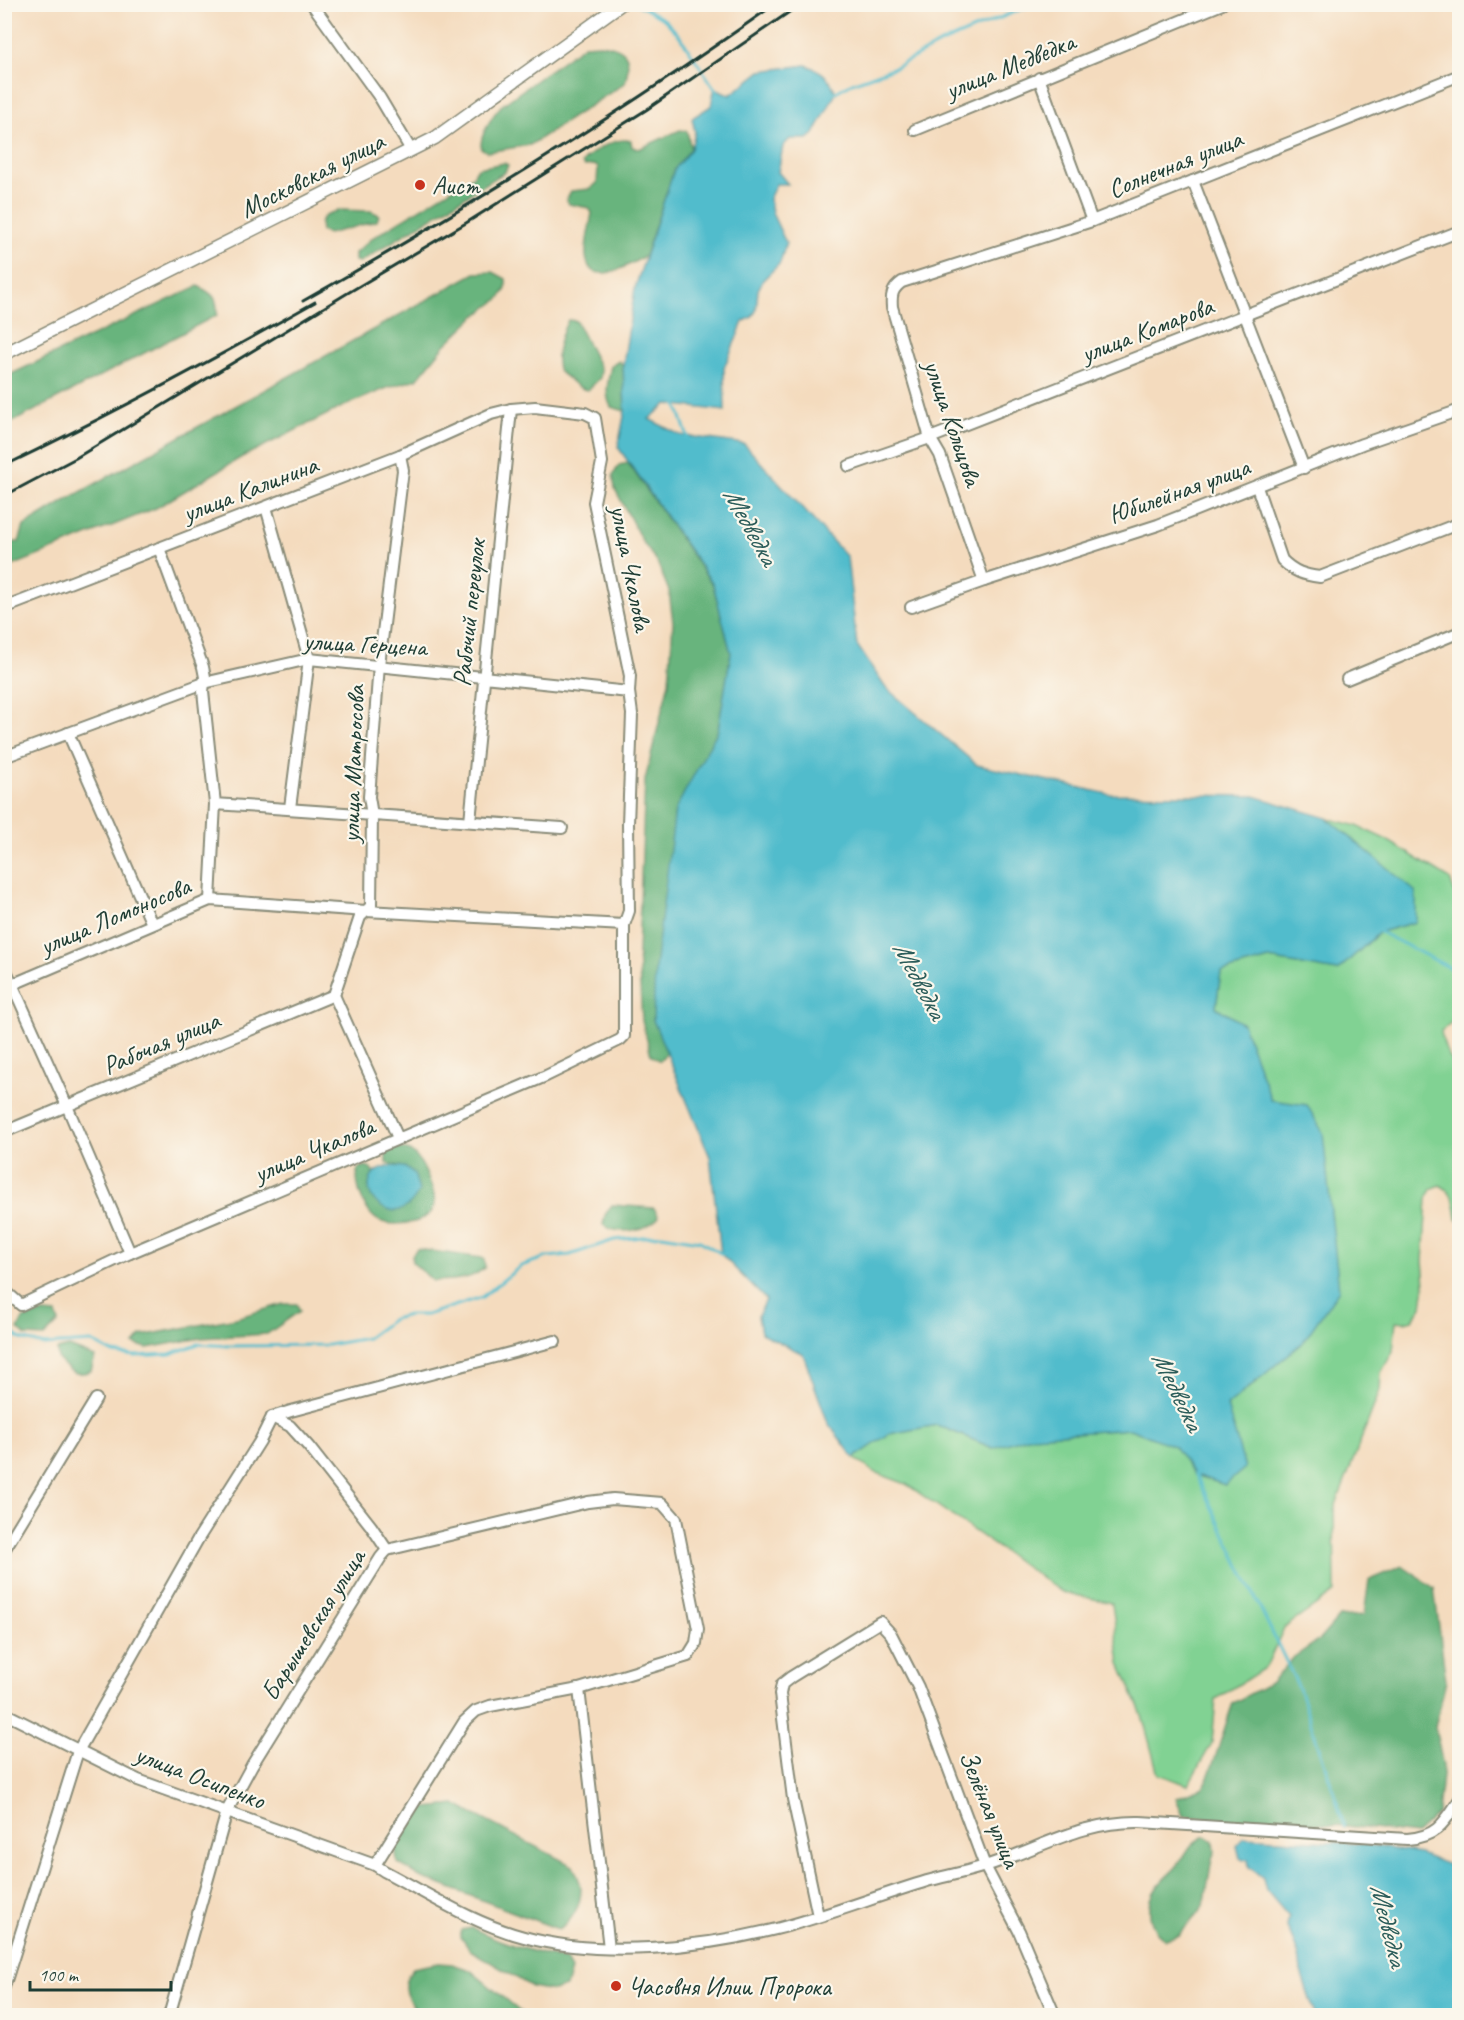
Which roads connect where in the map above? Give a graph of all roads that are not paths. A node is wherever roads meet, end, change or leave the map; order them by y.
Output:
1 (312, 4) edge
2 (621, 4) edge
3 (1222, 4) edge
4 (1460, 75) edge
5 (1039, 78) junction
6 (915, 130) dead end
7 (411, 150) junction
8 (1193, 182) junction
9 (1092, 221) junction
10 (1460, 231) edge
11 (902, 282) joint
12 (1245, 316) junction
13 (4, 354) edge
14 (511, 409) junction
15 (1460, 410) edge
16 (595, 418) joint
17 (930, 438) junction
18 (400, 455) junction
19 (849, 466) dead end
20 (1304, 468) junction
21 (1257, 487) junction
22 (266, 507) junction
23 (1460, 523) edge
24 (159, 548) junction
25 (984, 581) junction
26 (911, 607) dead end
27 (4, 608) edge
28 (1460, 632) edge
29 (309, 659) junction
30 (379, 664) junction
31 (485, 676) junction
32 (1347, 679) dead end
33 (204, 683) junction
34 (629, 692) junction
35 (68, 733) junction
36 (4, 757) edge
37 (215, 804) junction
38 (290, 808) junction
39 (372, 815) junction
40 (471, 821) junction
41 (562, 828) dead end
42 (210, 900) junction
43 (366, 911) junction
44 (152, 924) junction
45 (624, 925) junction
46 (4, 966) edge
47 (9, 986) edge
48 (334, 995) junction
49 (68, 1106) junction
50 (4, 1131) edge
51 (398, 1138) junction
52 (130, 1253) junction
53 (4, 1290) edge
54 (555, 1341) dead end
55 (96, 1399) dead end
56 (272, 1417) junction
57 (4, 1550) edge
58 (387, 1550) junction
59 (579, 1689) junction
60 (4, 1713) edge
61 (78, 1751) junction
62 (1460, 1798) edge
63 (227, 1811) junction
64 (985, 1866) junction
65 (380, 1868) junction
66 (818, 1917) junction
67 (609, 1948) junction
68 (4, 1987) edge
69 (169, 2016) edge
70 (1055, 2016) edge

1 - 7 street
2 - 7 street, Московская улица
3 - 5 street, улица Медведка
4 - 8 street, Солнечная улица
5 - 6 street, улица Медведка
5 - 9 street
7 - 13 street, Московская улица
8 - 9 street, Солнечная улица
8 - 12 street
9 - 11 street, Солнечная улица
10 - 12 street, улица Комарова
11 - 17 street, улица Кольцова
12 - 17 street, улица Комарова
12 - 20 street
14 - 16 street, улица Калинина
14 - 18 street, улица Калинина
14 - 31 street, Рабочий переулок
15 - 20 street, Юбилейная улица
16 - 34 street, улица Чкалова
17 - 19 street, улица Комарова
17 - 25 street, улица Кольцова
18 - 22 street, улица Калинина
18 - 30 street, улица Матросова
20 - 21 street, Юбилейная улица
21 - 23 street
21 - 25 street, Юбилейная улица
22 - 24 street, улица Калинина
22 - 29 street
24 - 27 street, улица Калинина
24 - 33 street
25 - 26 street, Юбилейная улица
28 - 32 street
29 - 30 street, улица Герцена
29 - 33 street, улица Герцена
29 - 38 street
30 - 31 street, улица Герцена
30 - 39 street, улица Матросова
31 - 34 street, улица Герцена
31 - 40 street, Рабочий переулок
33 - 35 street, улица Герцена
33 - 37 street
34 - 45 street, улица Чкалова
35 - 36 street, улица Герцена
35 - 44 street
37 - 38 street
37 - 42 street
38 - 39 street
39 - 40 street
39 - 43 street, улица Матросова
40 - 41 street
42 - 43 street
42 - 44 street, улица Ломоносова
43 - 45 street
43 - 48 street, улица Матросова
44 - 47 street, улица Ломоносова
45 - 51 street, улица Чкалова
46 - 47 street
47 - 49 street
48 - 49 street, Рабочая улица
48 - 51 street
49 - 50 street, Рабочая улица
49 - 52 street
51 - 52 street, улица Чкалова
52 - 53 street, улица Чкалова
54 - 56 street
55 - 57 street
56 - 58 street
56 - 61 street
58 - 59 street, Барышевская улица
58 - 63 street, Барышевская улица
59 - 65 street
59 - 67 street
60 - 61 street, улица Осипенко
61 - 63 street, улица Осипенко
61 - 68 street
62 - 64 street, улица Осипенко
63 - 65 street, улица Осипенко
63 - 69 street, Барышевская улица
64 - 66 street, улица Осипенко
64 - 66 street, Зелёная улица
64 - 70 street, Зелёная улица
65 - 67 street, улица Осипенко
66 - 67 street, улица Осипенко

